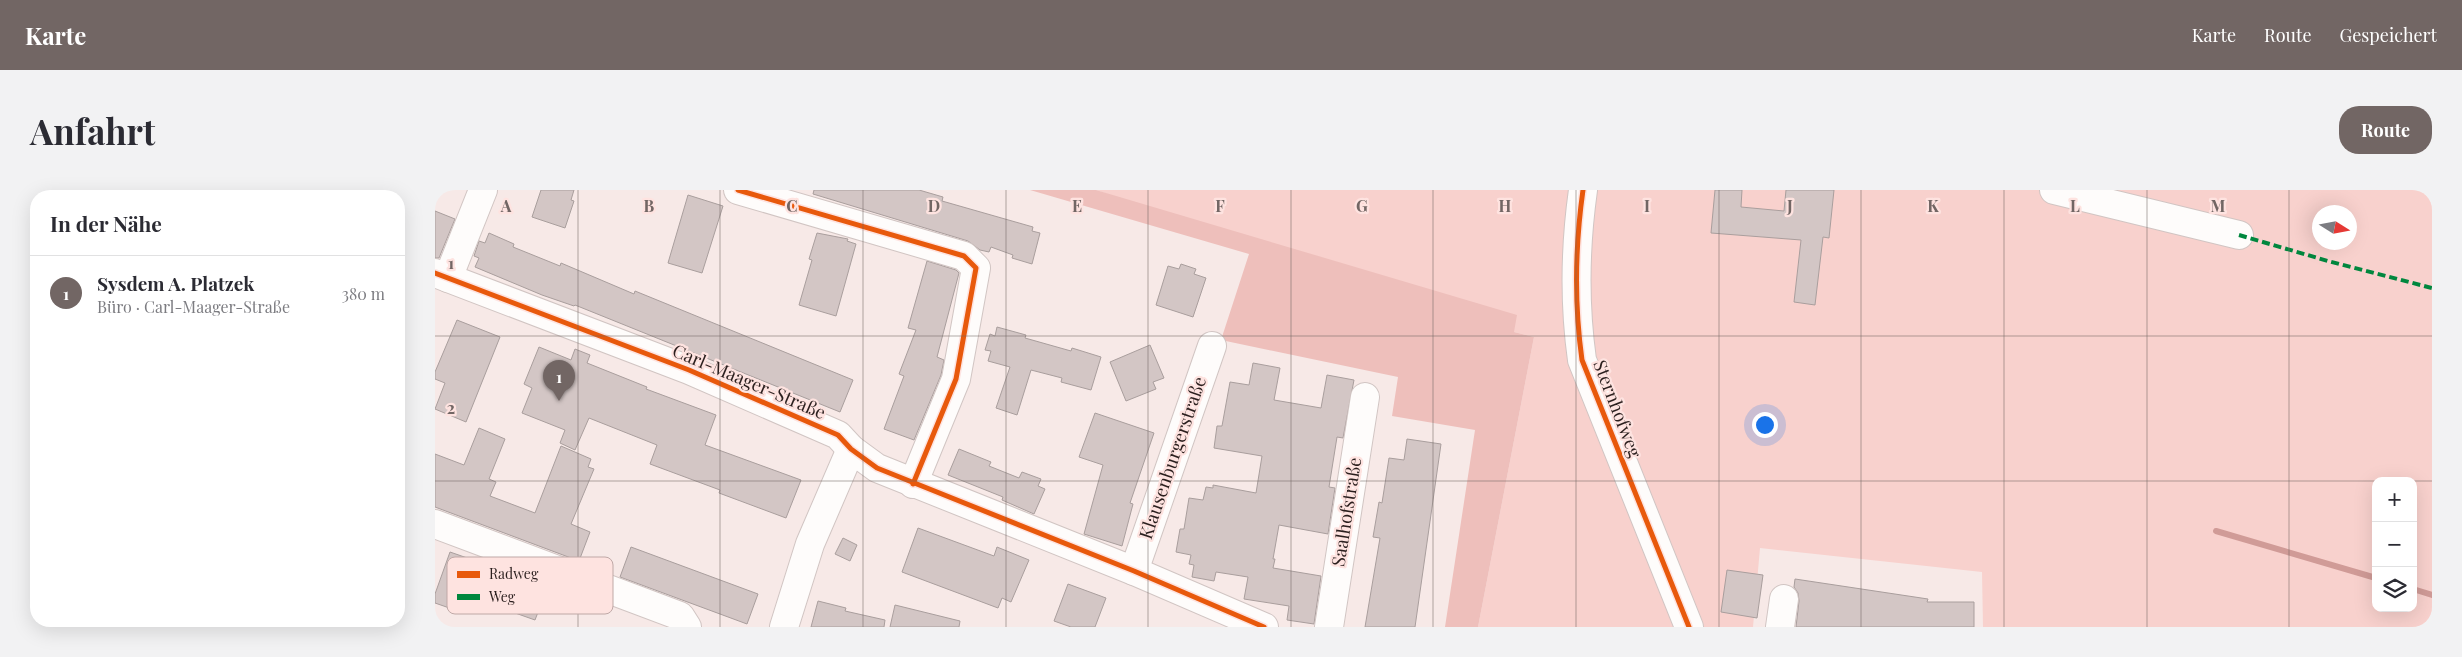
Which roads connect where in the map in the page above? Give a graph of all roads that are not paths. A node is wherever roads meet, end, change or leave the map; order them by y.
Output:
1 (483, 190) edge
2 (738, 190) edge
3 (1583, 190) edge
4 (2054, 190) edge
5 (2239, 235) dead end
6 (441, 276) edge
7 (1211, 346) dead end
8 (1365, 397) dead end
9 (851, 449) junction
10 (913, 484) junction
11 (435, 524) edge
12 (523, 557) edge
13 (1134, 571) junction
14 (613, 591) edge
15 (1784, 599) dead end
16 (1234, 621) edge
17 (687, 627) edge
18 (784, 627) edge
19 (1263, 627) edge
20 (1329, 627) edge
21 (1689, 627) edge
22 (1780, 627) edge

1 - 6 street
2 - 10 street
3 - 21 street, Sternhofweg
4 - 5 street
6 - 9 street, Carl-Maager-Straße
7 - 13 street, Klausenburgerstraße
8 - 20 street, Saalhofstraße
9 - 10 street, Carl-Maager-Straße
9 - 18 street
10 - 13 street, Carl-Maager-Straße
11 - 12 street
13 - 16 street, Carl-Maager-Straße
14 - 17 street
15 - 22 street
16 - 19 street, Carl-Maager-Straße

